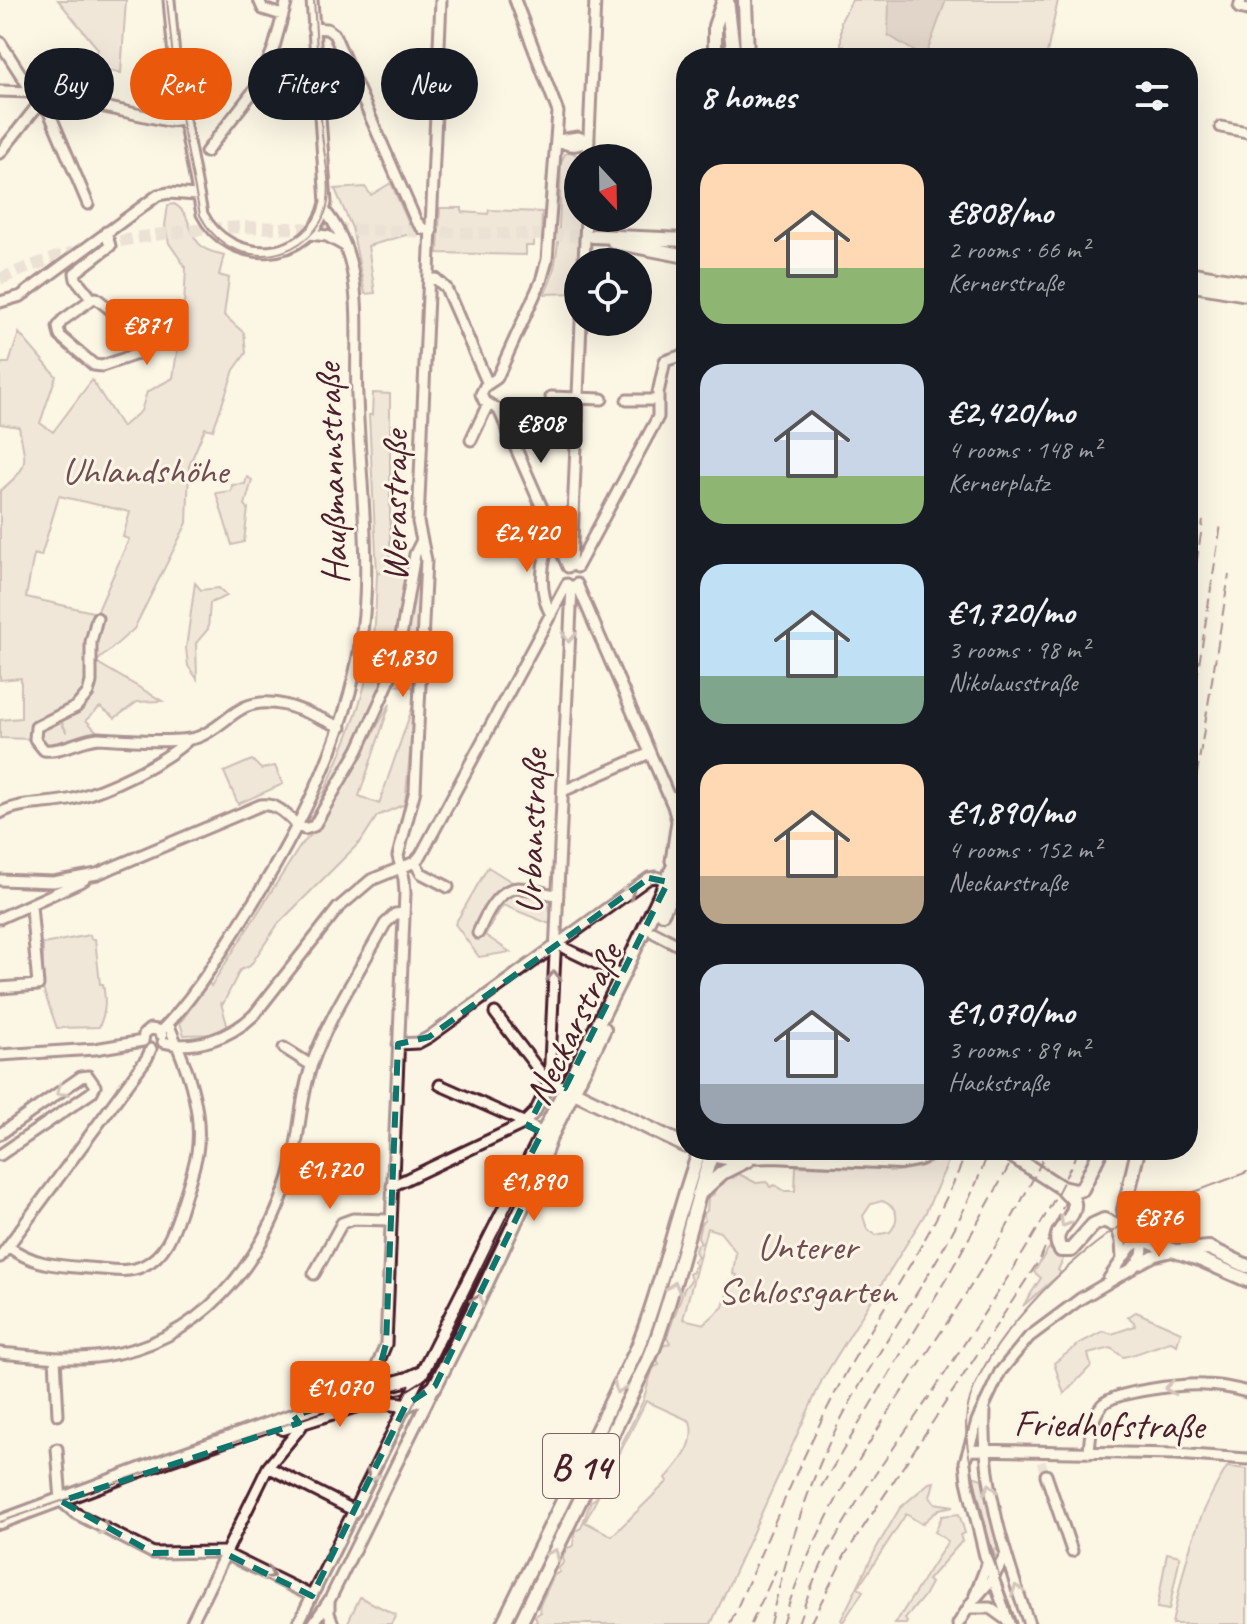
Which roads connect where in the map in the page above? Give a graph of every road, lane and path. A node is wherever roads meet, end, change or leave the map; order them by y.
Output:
1 (169, 0) edge
2 (259, 0) edge
3 (287, 0) edge
4 (312, 0) edge
5 (441, 0) edge
6 (515, 0) edge
7 (595, 0) edge
8 (725, 0) edge
9 (742, 0) edge
10 (282, 15) junction
11 (313, 23) junction
12 (0, 42) edge
13 (172, 48) edge
14 (715, 48) edge
15 (735, 48) edge
16 (738, 48) edge
17 (746, 48) edge
18 (24, 80) edge
19 (0, 91) edge
20 (24, 92) edge
21 (26, 120) edge
22 (52, 120) edge
23 (183, 120) edge
24 (1221, 127) dead end
25 (1247, 132) edge
26 (558, 140) junction
27 (589, 141) junction
28 (589, 144) edge
29 (206, 152) dead end
30 (0, 153) edge
31 (179, 195) junction
32 (197, 195) junction
33 (88, 204) dead end
34 (324, 210) junction
35 (202, 214) junction
36 (432, 230) junction
37 (106, 232) junction
38 (309, 234) junction
39 (676, 240) edge
40 (345, 246) junction
41 (676, 254) edge
42 (1198, 275) edge
43 (430, 280) junction
44 (1247, 283) edge
45 (1198, 286) edge
46 (1247, 294) edge
47 (92, 299) junction
48 (2, 305) edge
49 (580, 336) edge
50 (676, 357) edge
51 (488, 384) junction
52 (551, 397) dead end
53 (577, 398) junction
54 (602, 399) dead end
55 (627, 400) dead end
56 (658, 400) junction
57 (488, 404) junction
58 (471, 440) dead end
59 (554, 537) junction
60 (422, 540) junction
61 (572, 567) junction
62 (572, 585) junction
63 (551, 615) junction
64 (97, 618) dead end
65 (341, 727) junction
66 (188, 740) junction
67 (650, 753) junction
68 (563, 791) junction
69 (669, 796) junction
70 (676, 798) edge
71 (0, 813) edge
72 (676, 818) edge
73 (298, 826) junction
74 (415, 862) junction
75 (401, 867) junction
76 (676, 868) edge
77 (97, 874) junction
78 (676, 875) edge
79 (676, 878) edge
80 (0, 880) edge
81 (448, 887) dead end
82 (558, 895) junction
83 (31, 905) junction
84 (404, 913) junction
85 (0, 918) edge
86 (653, 932) junction
87 (478, 933) dead end
88 (556, 944) junction
89 (676, 944) edge
90 (622, 976) junction
91 (0, 988) edge
92 (495, 1013) dead end
93 (163, 1032) junction
94 (177, 1044) junction
95 (398, 1044) junction
96 (147, 1045) junction
97 (284, 1048) dead end
98 (0, 1055) edge
99 (311, 1065) junction
100 (550, 1080) junction
101 (440, 1085) dead end
102 (569, 1090) junction
103 (535, 1112) junction
104 (523, 1124) junction
105 (14, 1125) junction
106 (539, 1131) junction
107 (0, 1134) edge
108 (23, 1139) junction
109 (676, 1141) edge
110 (0, 1155) edge
111 (701, 1160) edge
112 (703, 1160) edge
113 (749, 1160) edge
114 (882, 1160) edge
115 (911, 1160) edge
116 (1019, 1160) edge
117 (1096, 1160) edge
118 (1136, 1160) edge
119 (535, 1162) junction
120 (520, 1177) junction
121 (533, 1184) junction
122 (392, 1186) junction
123 (1062, 1188) junction
124 (697, 1198) junction
125 (390, 1220) junction
126 (1116, 1226) junction
127 (1129, 1232) junction
128 (1144, 1239) junction
129 (8, 1246) junction
130 (1174, 1251) junction
131 (1218, 1251) junction
132 (0, 1257) edge
133 (1207, 1262) junction
134 (1122, 1263) junction
135 (1247, 1266) edge
136 (1133, 1268) junction
137 (314, 1274) dead end
138 (1247, 1280) edge
139 (1095, 1290) junction
140 (0, 1353) edge
141 (55, 1358) junction
142 (423, 1372) junction
143 (383, 1386) junction
144 (435, 1386) junction
145 (1247, 1392) edge
146 (406, 1405) junction
147 (985, 1408) junction
148 (58, 1415) dead end
149 (298, 1420) junction
150 (57, 1449) dead end
151 (969, 1450) junction
152 (985, 1451) junction
153 (1089, 1453) junction
154 (1247, 1459) edge
155 (268, 1467) junction
156 (1046, 1475) tunnel mouth
157 (60, 1500) junction
158 (355, 1511) junction
159 (0, 1513) edge
160 (0, 1522) edge
161 (1072, 1551) dead end
162 (225, 1553) junction
163 (1005, 1556) junction
164 (986, 1559) junction
165 (993, 1578) junction
166 (312, 1596) junction
167 (330, 1599) junction
168 (970, 1605) junction
169 (1010, 1623) edge
170 (191, 1624) edge
171 (298, 1624) edge
172 (313, 1624) edge
173 (333, 1624) edge
174 (503, 1624) edge
175 (520, 1624) edge
176 (958, 1624) edge
177 (1029, 1624) edge

1 - 13 street
2 - 10 street
3 - 10 street
4 - 11 street
5 - 36 street, Werastraße
6 - 26 street
7 - 27 street
8 - 14 main road
8 - 15 main road
9 - 16 main road
9 - 17 main road
10 - 29 street
11 - 34 street
11 - 36 street
12 - 18 street
19 - 20 street
21 - 30 street
22 - 33 street
23 - 32 street
24 - 25 street
26 - 27 street
26 - 51 street
27 - 28 street
31 - 32 street
31 - 35 street
31 - 37 street
32 - 35 street
34 - 38 street
34 - 40 street, Haußmannstraße
35 - 38 street
36 - 43 street, Werastraße
37 - 47 street
37 - 48 street
38 - 40 street
39 - 41 main road
40 - 65 street, Haußmannstraße
42 - 44 main road
43 - 51 street
43 - 60 street, Werastraße
45 - 46 main road
47 - 47 street
49 - 53 street
50 - 56 street
51 - 57 street
52 - 53 street
53 - 54 street
53 - 61 street
55 - 56 street
56 - 61 street
57 - 58 street
57 - 59 street
59 - 61 street
59 - 63 street
60 - 73 street
60 - 75 street, Werastraße
61 - 62 street
61 - 62 street
62 - 63 street
62 - 67 street
62 -> 68 street, Urbanstraße
63 - 74 street
64 - 66 street
65 - 66 street
65 - 73 street, Haußmannstraße
66 - 71 street
67 - 68 street
67 - 69 street
68 - 82 street, Urbanstraße
69 - 70 street
69 - 72 street
73 - 77 street
73 - 93 street, Haußmannstraße
74 - 75 street
74 - 81 street
75 - 84 street, Werastraße
75 - 94 street
88 -> 76 street
77 - 80 street
77 - 83 street
78 - 90 main road, Neckarstraße
79 - 86 main road, Neckarstraße
82 - 87 street
82 - 88 street, Urbanstraße
83 - 85 street
83 - 91 street
84 - 95 street, Werastraße
84 - 99 street
86 - 89 street
86 - 102 main road, Neckarstraße
88 - 90 street
88 - 95 street
100 -> 88 street, Urbanstraße
90 - 102 main road, Neckarstraße
92 - 100 street
93 - 94 street
93 - 94 street
93 - 96 street
93 - 96 street
94 - 129 street
95 - 122 street, Werastraße
96 - 98 street
96 - 129 street
97 - 99 street
99 - 141 street
100 - 102 street, Neckarstraße
100 - 103 street, Neckarstraße
101 - 104 street
102 - 106 main road, Neckarstraße
102 - 109 main road
102 - 119 main road, Neckarstraße
103 - 104 street, Neckarstraße
103 - 106 street, Neckarstraße
104 - 106 street, Neckarstraße
104 - 122 street
105 - 107 street
105 - 108 street
108 -> 105 street
106 - 119 main road, Neckarstraße
108 - 110 street
111 -> 174 main road, B 14
112 - 124 main road, B 14
113 - 124 main road
114 - 115 main road
116 - 123 main road
117 - 123 main road
118 - 127 main road
119 - 120 main road, Neckarstraße
119 - 121 main road, Neckarstraße
120 - 121 main road
120 - 142 main road, Neckarstraße
144 -> 121 main road, Neckarstraße
122 - 125 street, Werastraße
123 -> 126 main road
175 -> 124 main road, B 14
125 - 137 street
125 - 143 street, Werastraße
126 - 127 main road
126 - 134 street
127 - 128 main road
128 - 130 main road
128 - 134 street
128 - 136 street
129 - 132 street
130 - 131 main road
130 - 133 main road
130 - 136 street
131 - 133 main road
131 - 135 main road
133 - 138 main road
134 - 139 street
136 - 139 street
139 - 147 street
140 - 141 street
141 - 148 street
142 - 143 main road
142 - 146 street, Neckarstraße
143 - 149 main road
144 - 146 main road
144 - 167 street, Neckarstraße
145 -> 153 street
146 - 149 main road
146 -> 158 street, Neckarstraße
147 - 151 street
147 - 152 street
149 - 155 street
149 - 157 main road
150 - 157 street
151 - 152 street, Friedhofstraße
151 - 164 street
152 - 153 street, Friedhofstraße
163 -> 152 street
153 - 154 street, Friedhofstraße
155 - 158 street
155 - 162 street
156 - 161 street
157 - 159 main road
157 - 160 main road
157 -> 162 street
158 - 166 street, Neckarstraße
162 -> 166 street
162 - 170 street
163 - 165 street
177 -> 163 street
164 - 165 street
164 - 168 street
165 - 168 street
165 - 169 street
166 - 171 street, Neckarstraße
167 - 172 street, Neckarstraße
167 - 173 street
168 - 169 street
168 - 176 street

